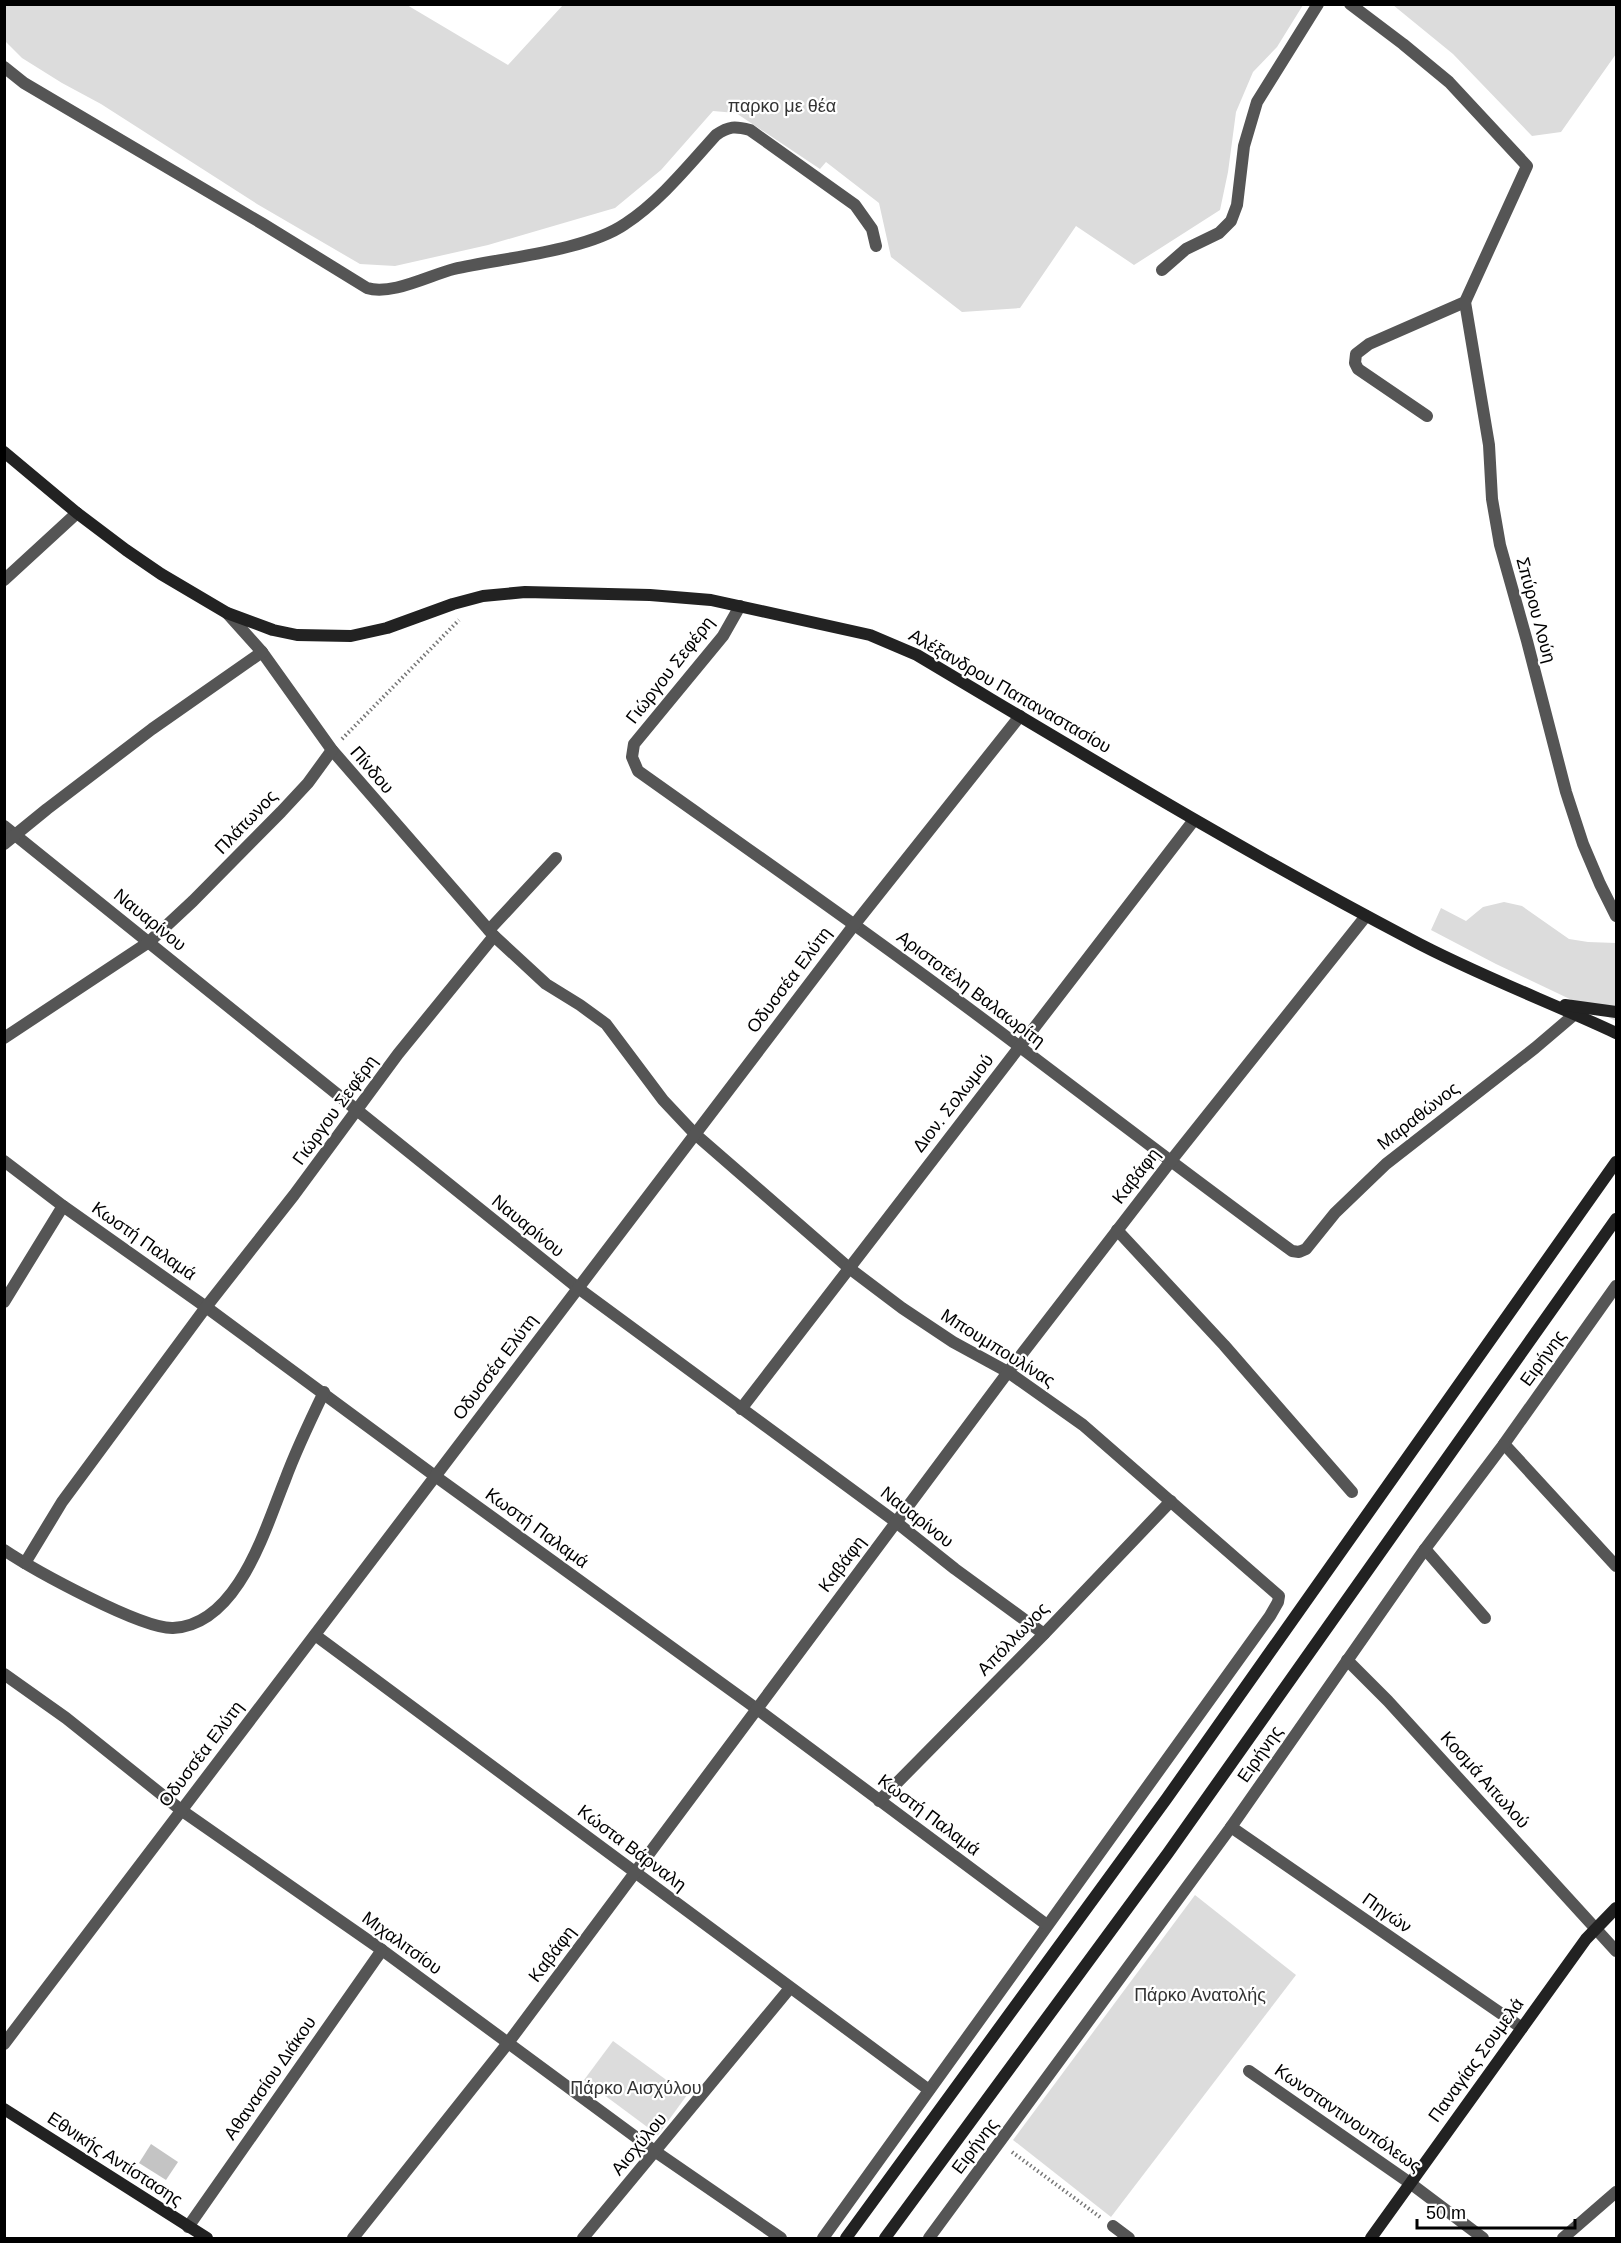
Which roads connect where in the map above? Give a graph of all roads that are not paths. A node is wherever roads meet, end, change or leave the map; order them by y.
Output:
1 (1318, 4) edge
2 (1350, 4) edge
3 (4, 67) edge
4 (876, 246) dead end
5 (1162, 270) dead end
6 (1465, 302) junction
7 (1427, 416) dead end
8 (4, 452) edge
9 (77, 513) junction
10 (4, 580) edge
11 (740, 606) junction
12 (227, 613) junction
13 (262, 652) junction
14 (1020, 716) junction
15 (332, 750) junction
16 (632, 757) joint
17 (1194, 820) junction
18 (4, 826) edge
19 (15, 835) junction
20 (4, 844) edge
21 (556, 858) dead end
22 (1366, 916) junction
23 (1617, 916) edge
24 (854, 925) junction
25 (492, 933) junction
26 (149, 942) junction
27 (1550, 1002) junction
28 (1617, 1012) edge
29 (1575, 1014) junction
30 (1617, 1033) edge
31 (4, 1038) edge
32 (1020, 1047) junction
33 (356, 1111) junction
34 (695, 1134) junction
35 (4, 1161) edge
36 (1170, 1162) junction
37 (1617, 1162) edge
38 (63, 1206) junction
39 (1617, 1219) edge
40 (1117, 1230) junction
41 (1292, 1251) joint
42 (849, 1268) junction
43 (1617, 1286) edge
44 (578, 1288) junction
45 (4, 1302) edge
46 (206, 1307) junction
47 (1008, 1372) junction
48 (324, 1392) junction
49 (741, 1409) junction
50 (1504, 1444) junction
51 (435, 1476) junction
52 (1352, 1492) dead end
53 (1171, 1501) junction
54 (896, 1521) junction
55 (1425, 1549) junction
56 (4, 1551) edge
57 (25, 1563) junction
58 (1617, 1566) edge
59 (1485, 1618) dead end
60 (1044, 1634) junction
61 (315, 1635) junction
62 (1347, 1660) junction
63 (4, 1674) edge
64 (757, 1709) junction
65 (879, 1801) junction
66 (182, 1810) junction
67 (1231, 1827) junction
68 (635, 1873) junction
69 (1617, 1908) edge
70 (1047, 1926) junction
71 (1595, 1928) junction
72 (382, 1950) junction
73 (1617, 1951) edge
74 (790, 1988) junction
75 (1522, 2028) junction
76 (508, 2043) junction
77 (4, 2044) edge
78 (1249, 2071) dead end
79 (929, 2090) junction
80 (4, 2109) edge
81 (656, 2152) junction
82 (1410, 2183) junction
83 (1617, 2192) edge
84 (1113, 2226) road end
85 (188, 2227) junction
86 (207, 2238) edge
87 (353, 2238) edge
88 (584, 2238) edge
89 (781, 2238) edge
90 (824, 2238) edge
91 (846, 2238) edge
92 (885, 2238) edge
93 (929, 2238) edge
94 (1129, 2238) edge
95 (1371, 2238) edge
96 (1484, 2238) edge
97 (1563, 2238) edge

1 - 5 street
2 - 6 street
3 - 4 street
6 - 7 street
6 - 23 street, Σπύρου Λούη
8 - 9 street, Πίνδου
9 - 10 street
9 - 12 street, Πίνδου
11 - 12 street, Αλέξανδρου Παπαναστασίου
11 - 14 street, Αλέξανδρου Παπαναστασίου
11 - 16 street, Γιώργου Σεφέρη
12 - 13 street, Πίνδου
13 - 15 street, Πίνδου
13 - 19 street
14 - 17 street, Αλέξανδρου Παπαναστασίου
14 - 24 street, Οδυσσέα Ελύτη
15 - 25 street, Πίνδου
15 - 26 street, Πλάτωνος
16 - 24 street, Αριστοτέλη Βαλαωρίτη
17 - 22 street, Αλέξανδρου Παπαναστασίου
17 - 32 street, Διον. Σολωμού
18 - 19 street, Ναυαρίνου
19 - 20 street
19 - 26 street, Ναυαρίνου
21 - 25 street, Γιώργου Σεφέρη
22 - 27 street, Αλέξανδρου Παπαναστασίου
22 - 36 street, Καβάφη
24 - 32 street, Αριστοτέλη Βαλαωρίτη
24 - 34 street, Οδυσσέα Ελύτη
25 - 33 street, Γιώργου Σεφέρη
25 - 34 street, Πίνδου
26 - 31 street, Πλάτωνος
26 - 33 street, Ναυαρίνου
27 - 28 street
27 - 29 street, Αλέξανδρου Παπαναστασίου
29 - 30 street, Αλέξανδρου Παπαναστασίου
29 - 41 street, Μαραθώνος
32 - 36 street, Αριστοτέλη Βαλαωρίτη
32 - 42 street, Διον. Σολωμού
33 - 44 street, Ναυαρίνου
33 - 46 street, Γιώργου Σεφέρη
34 - 42 street, Μπουμπουλίνας
34 - 44 street, Οδυσσέα Ελύτη
35 - 38 street, Κωστή Παλαμά
36 - 40 street, Καβάφη
36 - 41 street, Αριστοτέλη Βαλαωρίτη
37 - 91 street
38 - 45 street
38 - 46 street, Κωστή Παλαμά
39 - 92 street
40 - 47 street, Καβάφη
40 - 52 street
42 - 47 street, Μπουμπουλίνας
42 - 49 street, Διον. Σολωμού
43 - 50 street, Ειρήνης
44 - 49 street, Ναυαρίνου
44 - 51 street, Οδυσσέα Ελύτη
46 - 48 street, Κωστή Παλαμά
46 - 57 street, Γιώργου Σεφέρη
47 - 53 street, Μπουμπουλίνας
47 - 54 street, Καβάφη
48 - 51 street, Κωστή Παλαμά
48 - 57 street
49 - 54 street, Ναυαρίνου
50 - 55 street, Ειρήνης
50 - 58 street
51 - 61 street, Οδυσσέα Ελύτη
51 - 64 street, Κωστή Παλαμά
53 - 60 street, Απόλλωνος
53 - 70 street, Μπουμπουλίνας
54 - 60 street, Ναυαρίνου
54 - 64 street, Καβάφη
55 - 59 street
55 - 62 street, Ειρήνης
56 - 57 street
60 - 65 street, Απόλλωνος
61 - 66 street, Οδυσσέα Ελύτη
61 - 68 street, Κώστα Βάρναλη
62 - 67 street, Ειρήνης
62 - 71 street, Κοσμά Αιτωλού
63 - 66 street, Μιχαλιτσίου
64 - 65 street, Κωστή Παλαμά
64 - 68 street, Καβάφη
65 - 70 street, Κωστή Παλαμά
66 - 72 street, Μιχαλιτσίου
66 - 77 street, Οδυσσέα Ελύτη
67 - 75 street, Πηγών
67 - 93 street, Ειρήνης
68 - 74 street, Κώστα Βάρναλη
68 - 76 street, Καβάφη
69 - 71 street, Παναγίας Σουμελά
70 - 79 street
71 - 73 street, Κοσμά Αιτωλού
71 - 75 street, Παναγίας Σουμελά
72 - 76 street, Μιχαλιτσίου
72 - 85 street, Αθανασίου Διάκου
74 - 79 street, Κώστα Βάρναλη
74 - 81 street, Αισχύλου
75 - 82 street, Παναγίας Σουμελά
76 - 81 street, Μιχαλιτσίου
76 - 87 street, Καβάφη
78 - 82 street, Κωνσταντινουπόλεως
79 - 90 street
80 - 85 street, Εθνικής Αντίστασης
81 - 88 street, Αισχύλου
81 - 89 street, Μιχαλιτσίου
82 - 95 street, Παναγίας Σουμελά
82 - 96 street, Κωνσταντινουπόλεως
83 - 97 street
84 - 94 street
85 - 86 street, Εθνικής Αντίστασης

